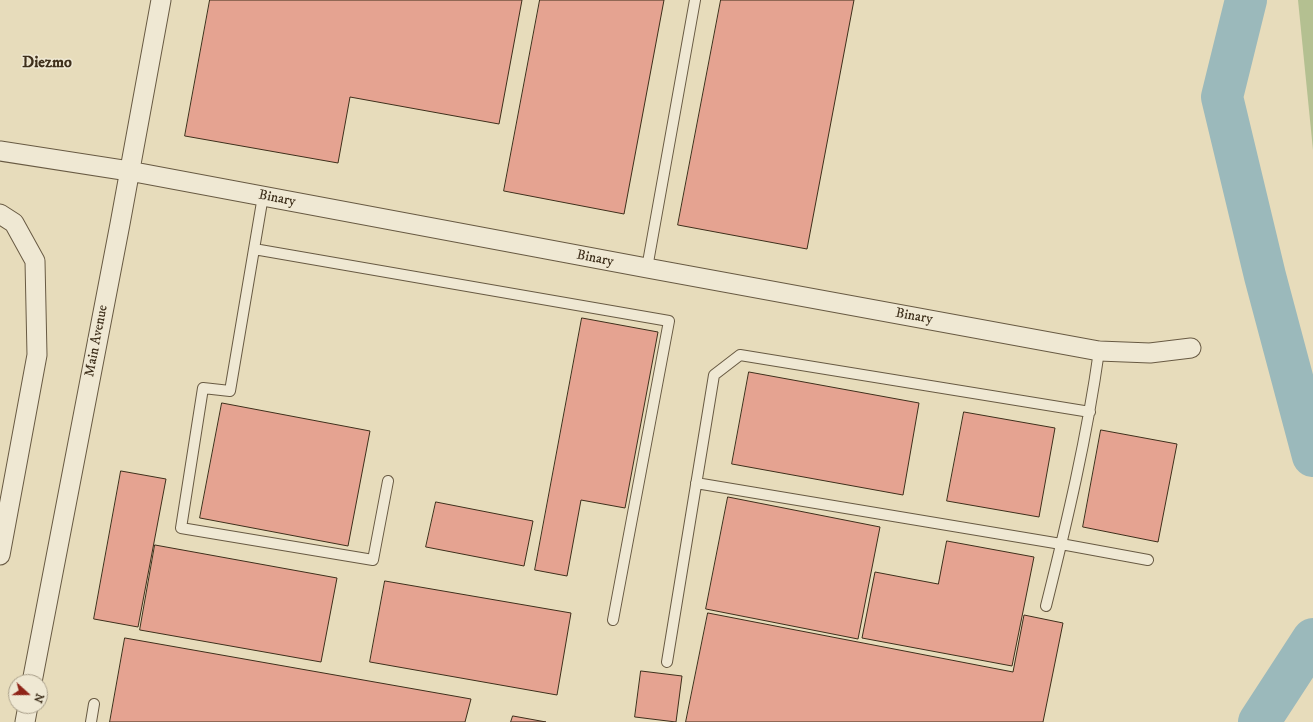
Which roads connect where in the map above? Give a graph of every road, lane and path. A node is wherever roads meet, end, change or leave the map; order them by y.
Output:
1 (161, 0) edge
2 (696, 0) edge
3 (0, 151) edge
4 (129, 171) junction
5 (263, 196) junction
6 (0, 214) edge
7 (254, 249) junction
8 (647, 268) junction
9 (1191, 348) dead end
10 (1099, 351) junction
11 (1090, 412) junction
12 (388, 481) dead end
13 (696, 482) junction
14 (1061, 544) junction
15 (0, 555) edge
16 (1148, 560) dead end
17 (1046, 606) dead end
18 (613, 620) dead end
19 (667, 662) dead end
20 (34, 674) edge
21 (94, 704) dead end
22 (91, 722) edge

1 - 4 street, Main Avenue
2 - 8 lane
3 - 4 street, Binary
4 - 5 street, Binary
4 - 20 street, Main Avenue
5 - 7 lane
5 - 8 street, Binary
6 - 15 street
7 - 12 lane
7 - 18 lane
8 - 10 street, Binary
9 - 10 street, Binary
10 - 11 lane
11 - 13 lane
11 - 14 lane
13 - 14 lane
13 - 19 lane
14 - 16 lane
14 - 17 lane
21 - 22 lane

